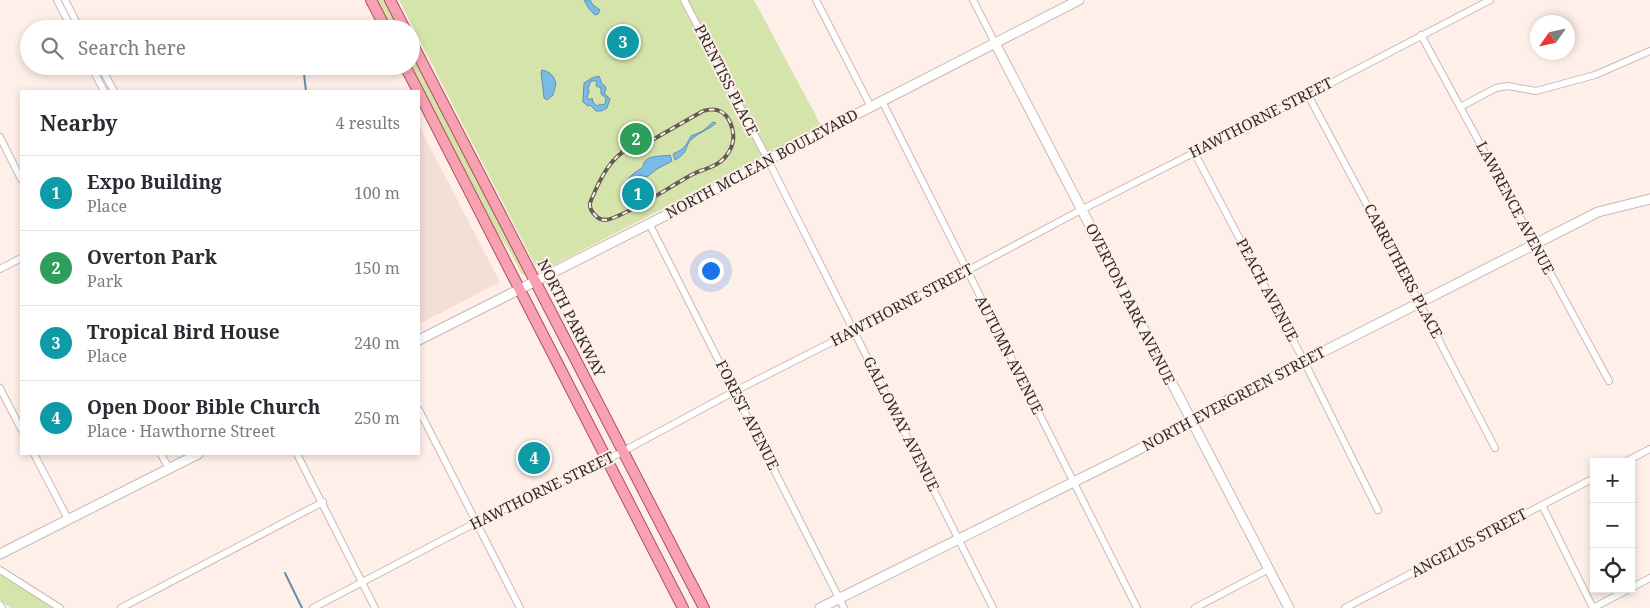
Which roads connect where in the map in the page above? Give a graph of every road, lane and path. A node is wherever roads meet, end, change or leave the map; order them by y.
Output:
1 (57, 0) edge
2 (65, 0) edge
3 (371, 0) edge
4 (390, 0) edge
5 (684, 0) edge
6 (816, 0) edge
7 (972, 0) edge
8 (1079, 0) edge
9 (1490, 0) edge
10 (67, 20) edge
11 (75, 20) edge
12 (381, 20) edge
13 (400, 20) edge
14 (1421, 35) junction
15 (994, 43) junction
16 (1650, 51) edge
17 (420, 58) edge
18 (96, 75) edge
19 (104, 75) edge
20 (410, 75) edge
21 (106, 78) junction
22 (99, 81) junction
23 (104, 90) edge
24 (113, 90) edge
25 (417, 90) edge
26 (1308, 94) junction
27 (420, 96) edge
28 (882, 101) junction
29 (871, 107) junction
30 (1460, 107) junction
31 (0, 137) edge
32 (1194, 152) junction
33 (768, 160) junction
34 (20, 177) edge
35 (1650, 199) edge
36 (1081, 210) junction
37 (649, 223) junction
38 (1534, 244) junction
39 (20, 259) edge
40 (0, 269) edge
41 (966, 270) junction
42 (535, 281) junction
43 (520, 290) junction
44 (1420, 302) junction
45 (854, 332) junction
46 (420, 340) edge
47 (1304, 361) junction
48 (1608, 381) dead end
49 (0, 388) edge
50 (735, 392) junction
51 (420, 412) edge
52 (1191, 422) junction
53 (20, 427) edge
54 (1495, 448) dead end
55 (1650, 448) edge
56 (622, 451) junction
57 (35, 455) edge
58 (162, 455) edge
59 (196, 455) edge
60 (298, 455) edge
61 (1632, 458) edge
62 (607, 460) junction
63 (169, 469) junction
64 (1590, 480) edge
65 (1074, 482) junction
66 (322, 502) junction
67 (1542, 505) junction
68 (1378, 510) dead end
69 (68, 519) junction
70 (475, 523) junction
71 (959, 540) junction
72 (0, 554) edge
73 (0, 570) edge
74 (1268, 570) junction
75 (1650, 578) edge
76 (363, 582) junction
77 (1635, 586) edge
78 (1622, 593) edge
79 (839, 598) junction
80 (60, 608) edge
81 (121, 608) edge
82 (313, 608) edge
83 (375, 608) edge
84 (520, 608) edge
85 (683, 608) edge
86 (704, 608) edge
87 (820, 608) edge
88 (844, 608) edge
89 (993, 608) edge
90 (1137, 608) edge
91 (1195, 608) edge
92 (1289, 608) edge
93 (1345, 608) edge
94 (1593, 608) edge

1 - 10 street
2 - 11 street
3 - 12 main road
4 - 13 main road
5 - 33 street, PRENTISS PLACE
6 - 29 street
7 - 15 street, OVERTON PARK AVENUE
8 - 15 street, NORTH MCLEAN BOULEVARD
9 - 14 street, HAWTHORNE STREET
14 - 26 street, HAWTHORNE STREET
14 - 30 street, LAWRENCE AVENUE
15 - 28 street, NORTH MCLEAN BOULEVARD
15 - 36 street, OVERTON PARK AVENUE
16 - 30 street
17 - 42 main road, NORTH PARKWAY
18 - 22 street
19 - 21 street
20 - 25 main road
21 - 22 street
21 - 24 street
22 - 23 street
26 - 32 street, HAWTHORNE STREET
26 - 44 street, CARRUTHERS PLACE
27 - 43 main road
28 - 29 street, NORTH MCLEAN BOULEVARD
28 - 41 street, AUTUMN AVENUE
29 - 33 street, NORTH MCLEAN BOULEVARD
30 - 38 street, LAWRENCE AVENUE
31 - 34 street
32 - 36 street, HAWTHORNE STREET
32 - 47 street, PEACH AVENUE
33 - 37 street, NORTH MCLEAN BOULEVARD
33 - 45 street, GALLOWAY AVENUE
35 - 38 street, NORTH EVERGREEN STREET
36 - 41 street, HAWTHORNE STREET
36 - 52 street, OVERTON PARK AVENUE
37 - 42 street, NORTH MCLEAN BOULEVARD
37 - 50 street, FOREST AVENUE
38 - 44 street, NORTH EVERGREEN STREET
38 - 48 street, LAWRENCE AVENUE
39 - 40 street
41 - 45 street, HAWTHORNE STREET
41 - 65 street, AUTUMN AVENUE
42 - 43 street, NORTH MCLEAN BOULEVARD
42 - 56 main road, NORTH PARKWAY
43 - 46 street, NORTH MCLEAN BOULEVARD
43 - 62 main road
44 - 47 street, NORTH EVERGREEN STREET
44 - 54 street, CARRUTHERS PLACE
45 - 50 street, HAWTHORNE STREET
45 - 71 street, GALLOWAY AVENUE
47 - 52 street, NORTH EVERGREEN STREET
47 - 68 street, PEACH AVENUE
49 - 53 street
50 - 56 street, HAWTHORNE STREET
50 - 79 street, FOREST AVENUE
51 - 70 street
52 - 65 street, NORTH EVERGREEN STREET
52 - 74 street, OVERTON PARK AVENUE
55 - 61 street
56 - 62 street, HAWTHORNE STREET
56 - 86 main road, NORTH PARKWAY
57 - 69 street
58 - 63 street
59 - 63 street
60 - 66 street
62 - 70 street, HAWTHORNE STREET
62 - 85 main road
63 - 69 street
64 - 67 street, ANGELUS STREET
65 - 71 street, NORTH EVERGREEN STREET
65 - 90 street, AUTUMN AVENUE
66 - 76 street
66 - 81 street
67 - 93 street, ANGELUS STREET
67 - 94 street
69 - 72 street
70 - 76 street, HAWTHORNE STREET
70 - 84 street
71 - 79 street, NORTH EVERGREEN STREET
71 - 89 street, GALLOWAY AVENUE
73 - 80 street
74 - 91 street
74 - 92 street, OVERTON PARK AVENUE
75 - 77 street
76 - 82 street, HAWTHORNE STREET
76 - 83 street
78 - 94 street
79 - 87 street, NORTH EVERGREEN STREET
79 - 88 street, FOREST AVENUE

